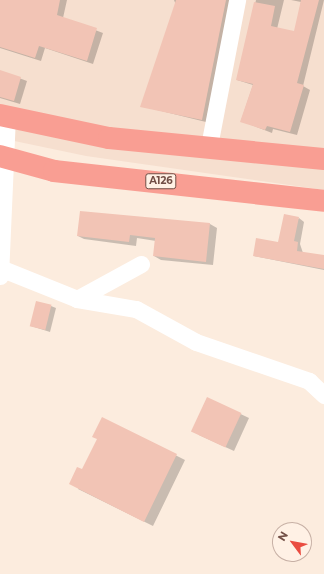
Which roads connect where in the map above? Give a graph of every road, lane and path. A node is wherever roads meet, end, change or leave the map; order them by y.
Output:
1 (237, 0) edge
2 (4, 115) edge
3 (209, 146) junction
4 (3, 156) edge
5 (324, 159) edge
6 (324, 201) edge
7 (141, 264) dead end
8 (0, 268) edge
9 (0, 276) edge
10 (77, 299) junction
11 (324, 395) edge

1 - 3 street
2 - 3 highway
2 - 4 street
3 - 5 highway
4 - 6 highway, A126
4 - 8 street
7 - 10 street
8 - 9 street
8 - 10 street
10 - 11 street

